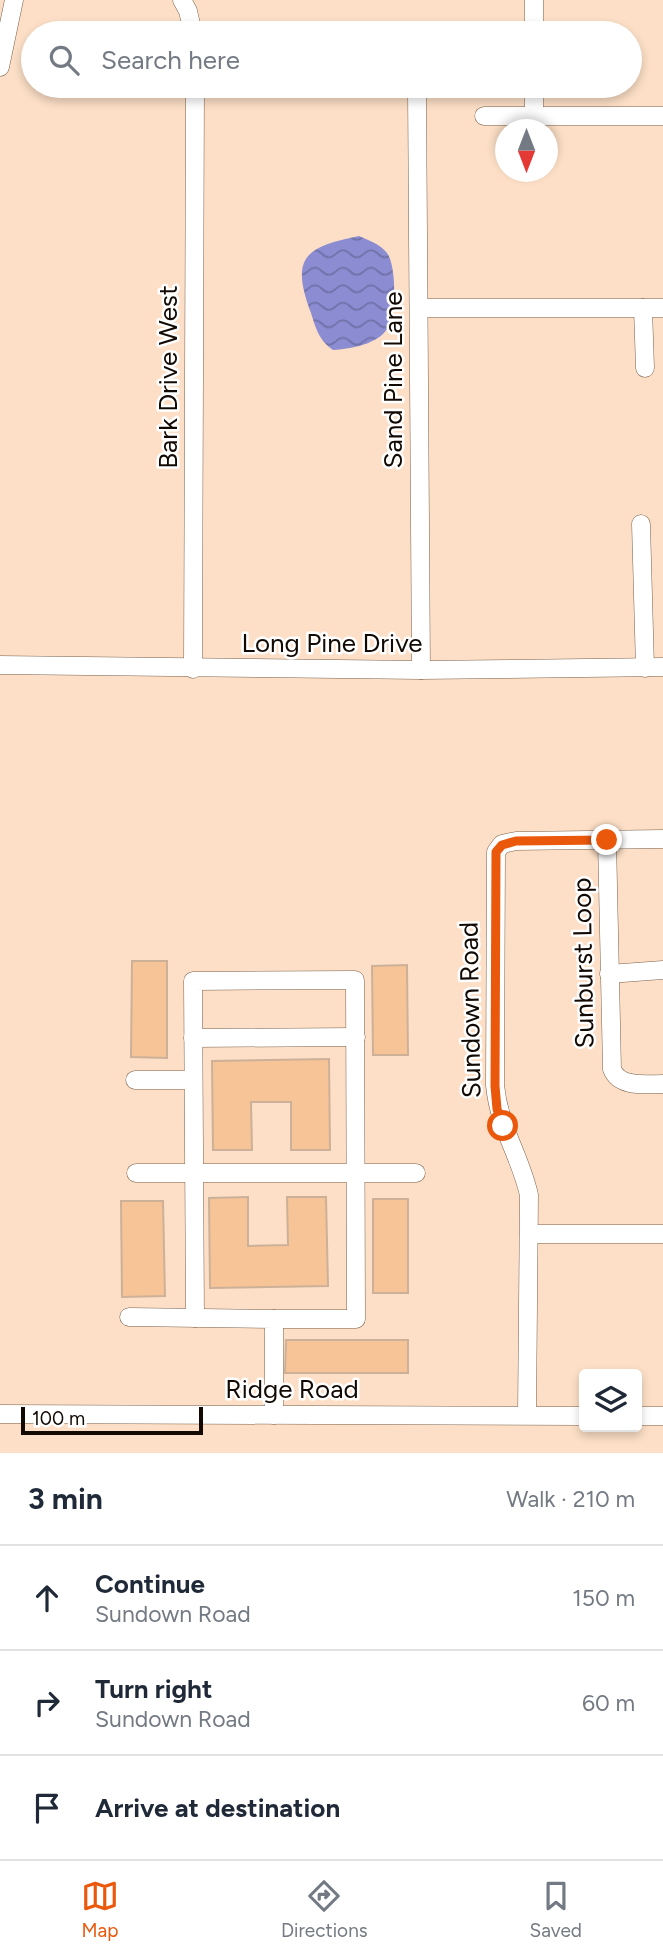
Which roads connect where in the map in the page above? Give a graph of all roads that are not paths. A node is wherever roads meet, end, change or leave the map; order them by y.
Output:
1 (14, 0) edge
2 (182, 0) edge
3 (534, 0) edge
4 (190, 21) edge
5 (534, 21) edge
6 (0, 68) edge
7 (195, 98) edge
8 (417, 98) edge
9 (534, 98) edge
10 (484, 116) dead end
11 (534, 116) junction
12 (663, 116) edge
13 (419, 308) junction
14 (643, 308) junction
15 (663, 308) edge
16 (645, 368) dead end
17 (641, 524) dead end
18 (0, 665) edge
19 (654, 668) edge
20 (193, 669) junction
21 (421, 670) junction
22 (663, 839) edge
23 (607, 840) junction
24 (663, 970) edge
25 (609, 974) junction
26 (356, 1037) junction
27 (193, 1038) junction
28 (135, 1080) dead end
29 (193, 1080) junction
30 (663, 1084) edge
31 (136, 1173) dead end
32 (193, 1174) junction
33 (356, 1174) junction
34 (416, 1174) dead end
35 (529, 1234) junction
36 (663, 1234) edge
37 (129, 1317) dead end
38 (195, 1318) junction
39 (274, 1319) junction
40 (0, 1414) edge
41 (274, 1415) junction
42 (527, 1415) junction
43 (579, 1416) edge
44 (642, 1416) edge
45 (663, 1416) edge

1 - 6 street
2 - 4 street
3 - 5 street
7 - 20 street, Bark Drive West
8 - 13 street, Sand Pine Lane
9 - 11 street
10 - 11 street
11 - 12 street
13 - 14 street
13 - 21 street, Sand Pine Lane
14 - 15 street
14 - 16 street
17 - 19 street
18 - 20 street, Long Pine Drive
19 - 21 street, Long Pine Drive
20 - 21 street, Long Pine Drive
22 - 23 street, Sundown Road
23 - 25 street, Sunburst Loop
23 - 35 street, Sundown Road
24 - 25 street
25 - 30 street, Sunburst Loop
26 - 27 street
26 - 27 street
26 - 33 street
27 - 29 street
28 - 29 street
29 - 32 street
31 - 32 street
32 - 33 street
32 - 38 street
33 - 34 street
33 - 39 street
35 - 36 street
35 - 42 street, Sundown Road
37 - 38 street
38 - 39 street
39 - 41 street
40 - 41 street, Ridge Road
41 - 42 street, Ridge Road
42 - 43 street, Ridge Road
44 - 45 street

